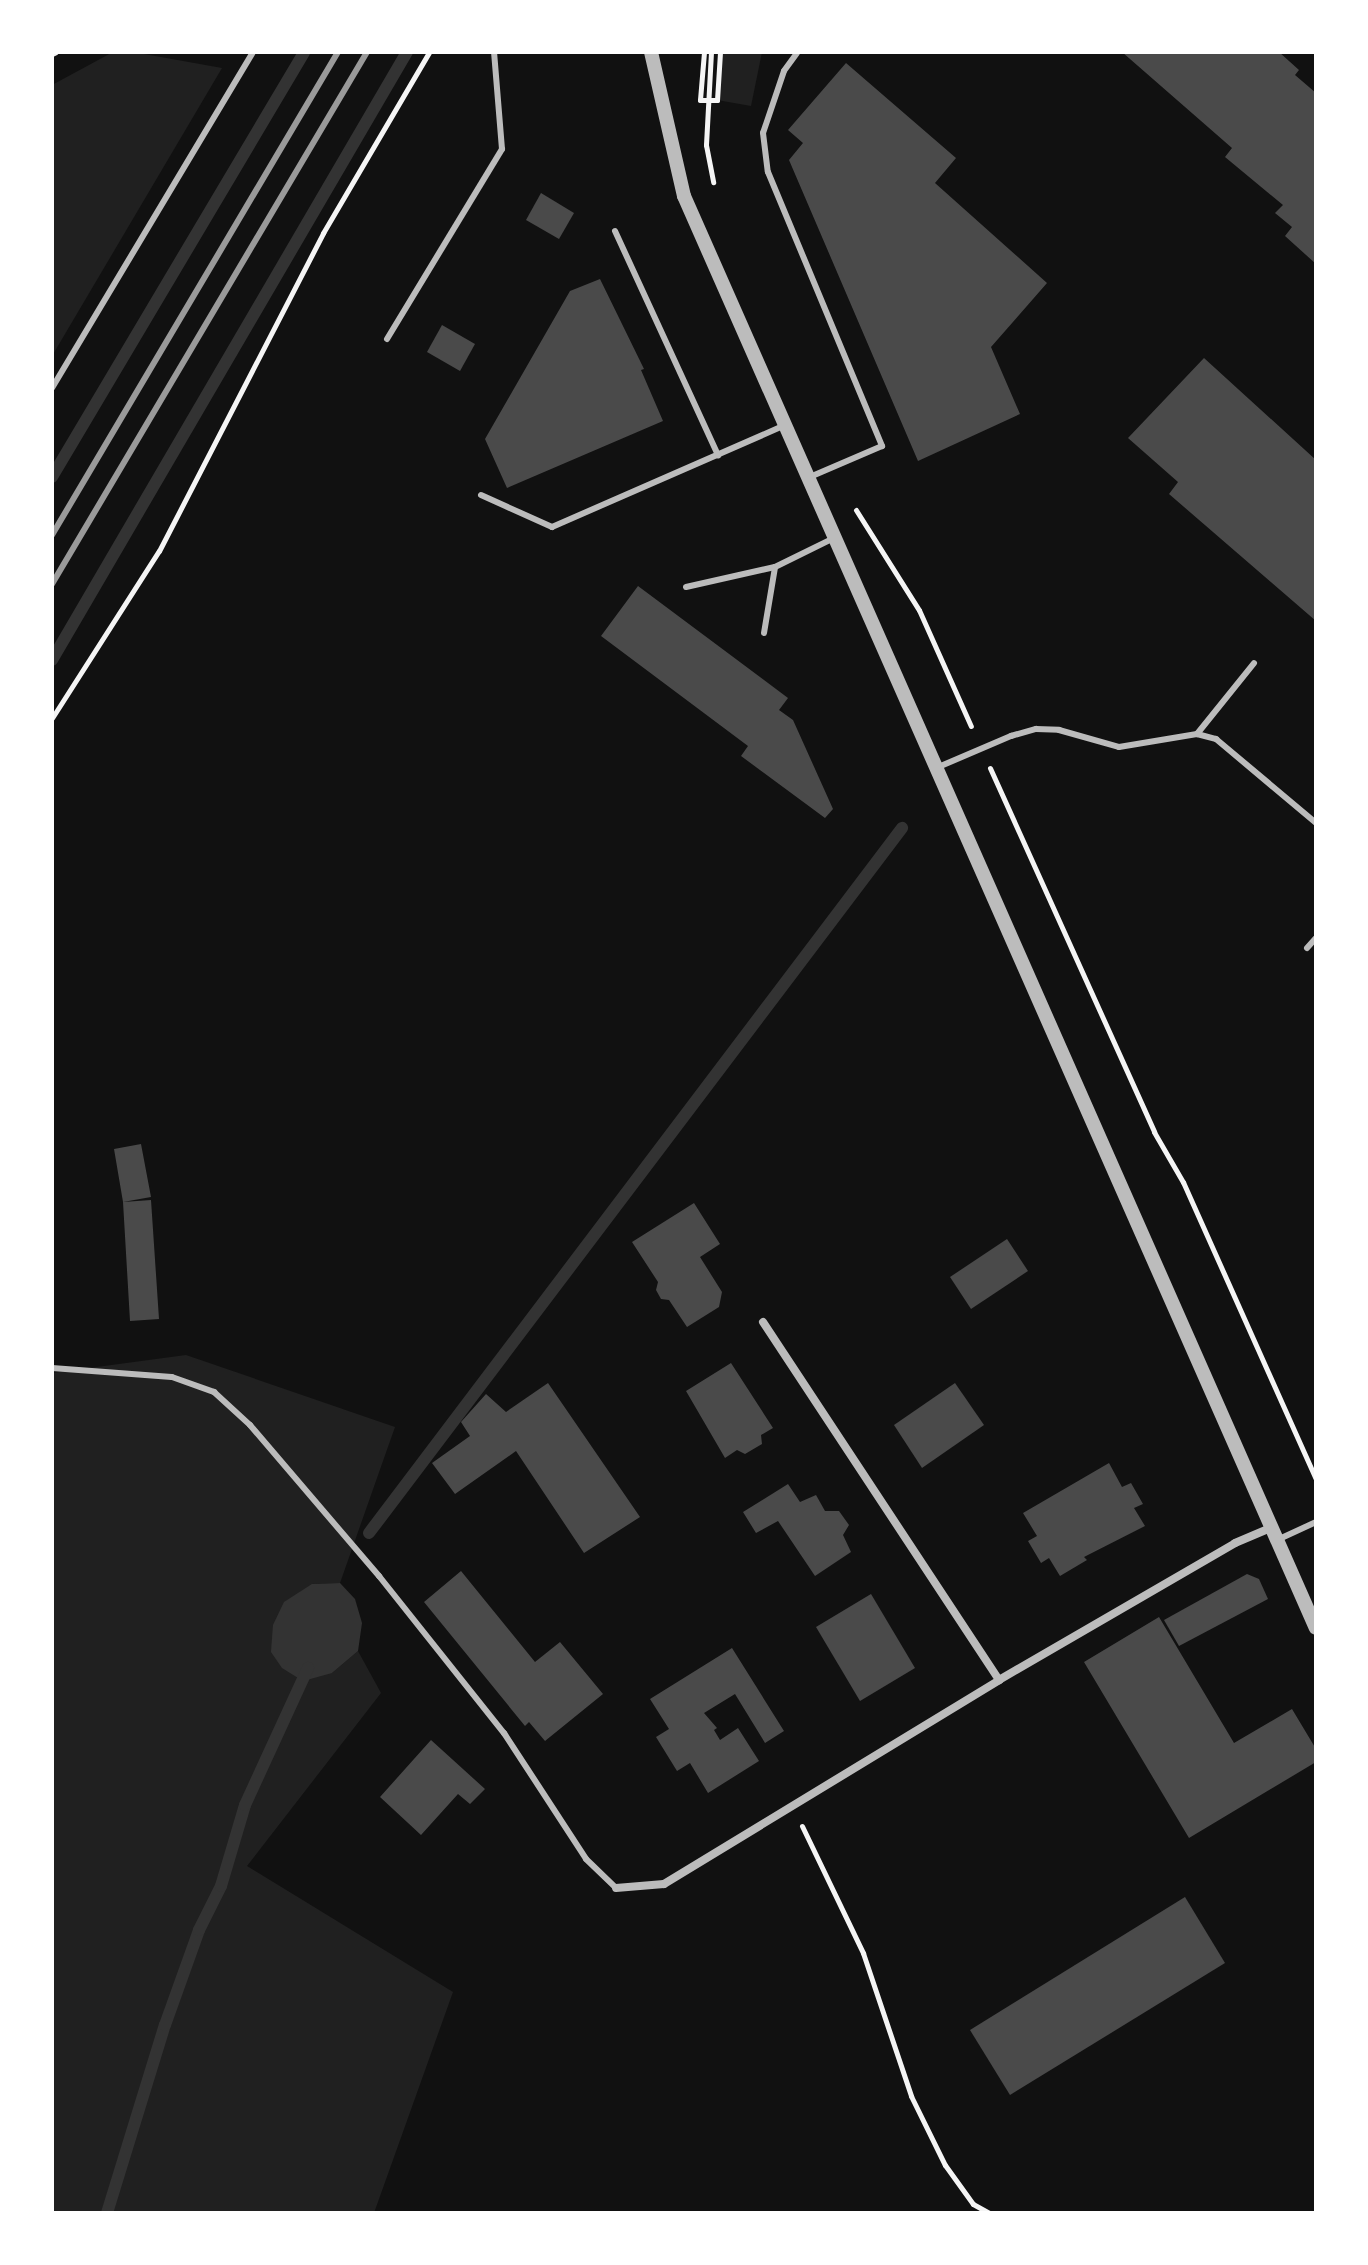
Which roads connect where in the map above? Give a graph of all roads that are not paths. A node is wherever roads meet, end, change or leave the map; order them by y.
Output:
1 (253, 52) edge
2 (494, 52) edge
3 (651, 52) edge
4 (797, 53) edge
5 (615, 231) dead end
6 (387, 339) dead end
7 (52, 388) edge
8 (783, 426) junction
9 (718, 455) junction
10 (807, 478) junction
11 (481, 495) dead end
12 (834, 538) junction
13 (775, 567) junction
14 (686, 587) dead end
15 (764, 633) dead end
16 (1254, 663) dead end
17 (1197, 734) junction
18 (936, 768) junction
19 (1316, 823) edge
20 (1316, 938) edge
21 (1307, 948) dead end
22 (763, 1322) dead end
23 (52, 1368) edge
24 (1316, 1522) edge
25 (1274, 1534) junction
26 (1316, 1628) edge
27 (999, 1680) junction
28 (616, 1888) joint

1 - 7 lane
2 - 6 lane
3 - 8 street
4 - 10 lane
5 - 9 lane
8 - 9 lane
8 - 10 street
9 - 11 lane
10 - 12 street
12 - 13 lane
12 - 18 street
13 - 14 lane
13 - 15 lane
16 - 17 lane
17 - 18 lane
17 - 19 lane
18 - 25 street
20 - 21 lane
22 - 27 street
23 - 28 lane
24 - 25 lane
25 - 26 street
25 - 27 street
27 - 28 street

